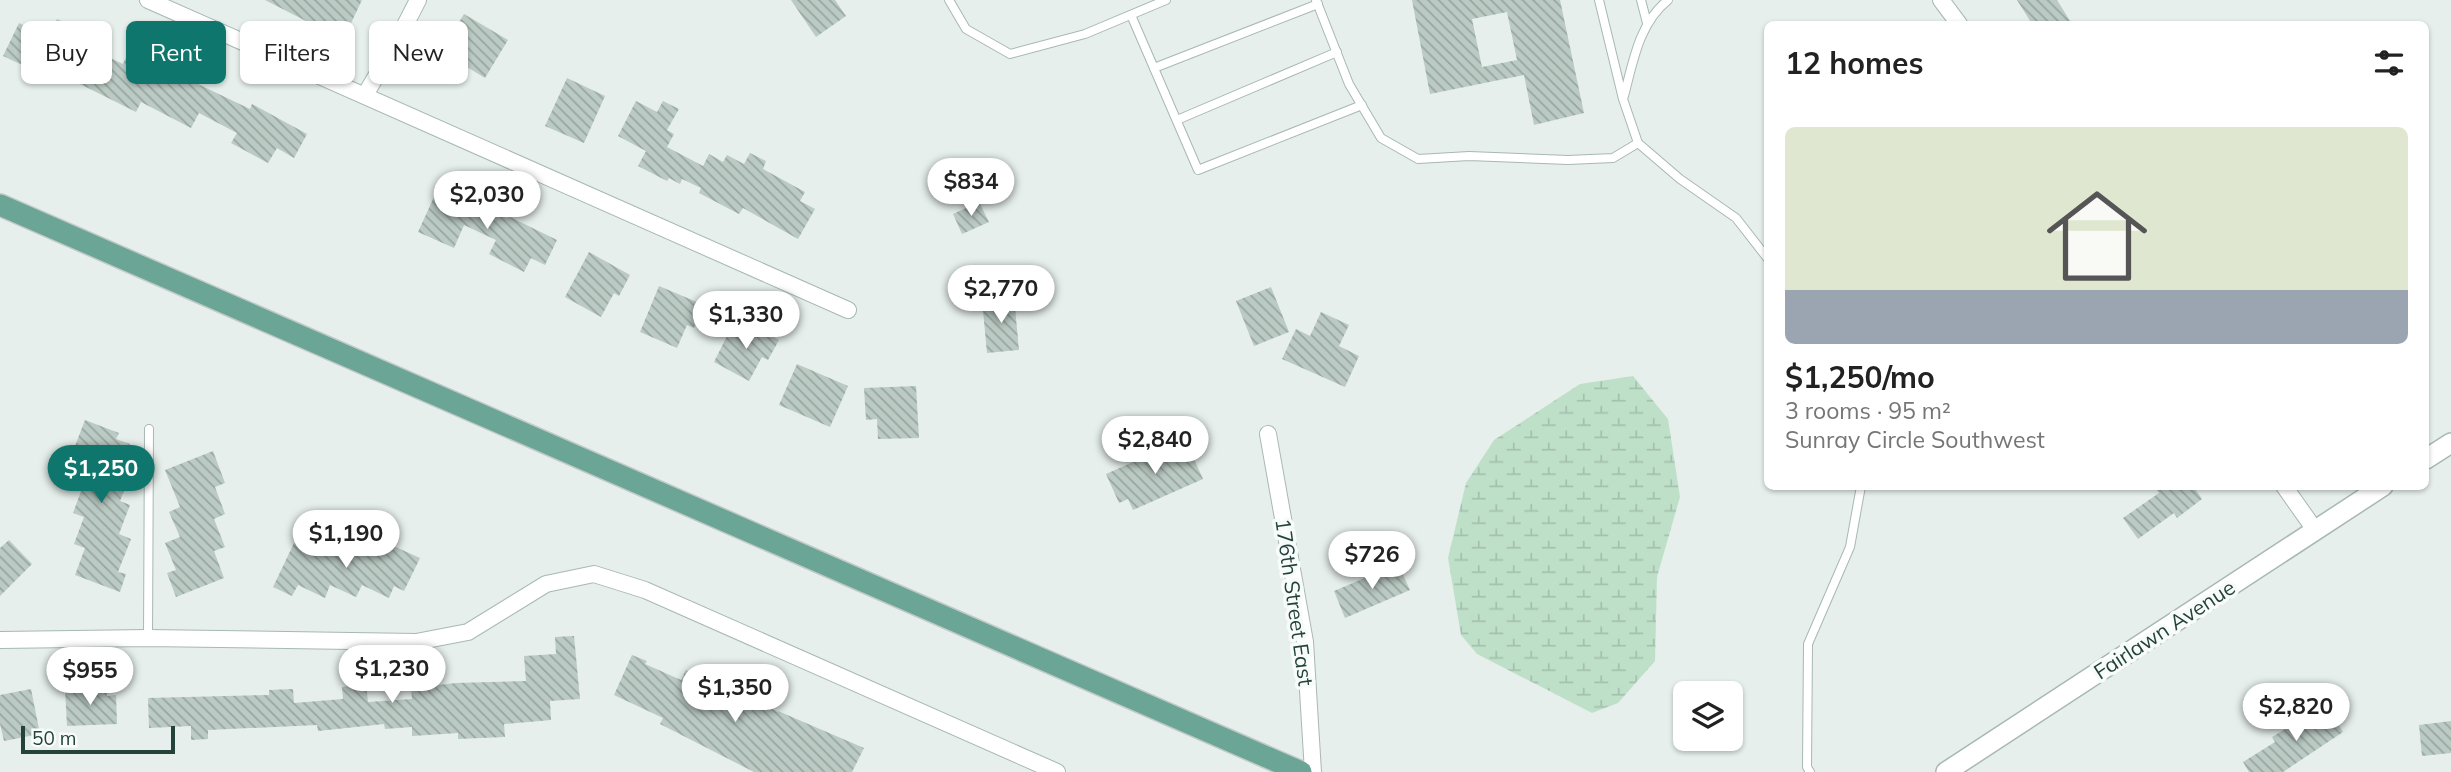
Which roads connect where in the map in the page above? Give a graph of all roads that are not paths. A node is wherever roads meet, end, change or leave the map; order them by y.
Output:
1 (148, 0) edge
2 (418, 0) edge
3 (949, 0) edge
4 (1166, 0) edge
5 (1600, 0) edge
6 (1641, 0) edge
7 (1668, 0) edge
8 (1941, 0) edge
9 (1317, 2) edge
10 (1131, 15) junction
11 (1957, 21) edge
12 (1647, 23) junction
13 (1337, 52) junction
14 (1154, 68) junction
15 (365, 95) junction
16 (1623, 99) junction
17 (1362, 105) junction
18 (1177, 120) junction
19 (1638, 143) junction
20 (0, 205) edge
21 (1764, 254) edge
22 (848, 310) dead end
23 (149, 429) dead end
24 (1268, 434) dead end
25 (2451, 443) edge
26 (2429, 457) edge
27 (1860, 490) edge
28 (2287, 490) edge
29 (2377, 490) edge
30 (2315, 530) junction
31 (148, 638) junction
32 (0, 640) edge
33 (1057, 772) edge
34 (1301, 772) edge
35 (1313, 772) edge
36 (1810, 772) edge
37 (1946, 772) edge

1 - 15 street
2 - 15 street
3 - 10 lane
4 - 10 lane
5 - 16 lane
6 - 12 lane
7 - 12 lane
8 - 11 street
9 - 13 lane
9 - 14 lane
10 - 14 lane
12 - 16 lane
13 - 17 lane
13 - 18 lane
14 - 18 lane
15 - 22 street
16 - 19 lane
17 - 18 lane
17 - 19 lane
19 - 21 lane
20 - 34 main road
23 - 31 lane
24 - 35 street, 176th Street East
25 - 26 street
27 - 36 lane
28 - 30 street
29 - 30 street, Fairlawn Avenue
30 - 37 street, Fairlawn Avenue
31 - 32 street
31 - 33 street

